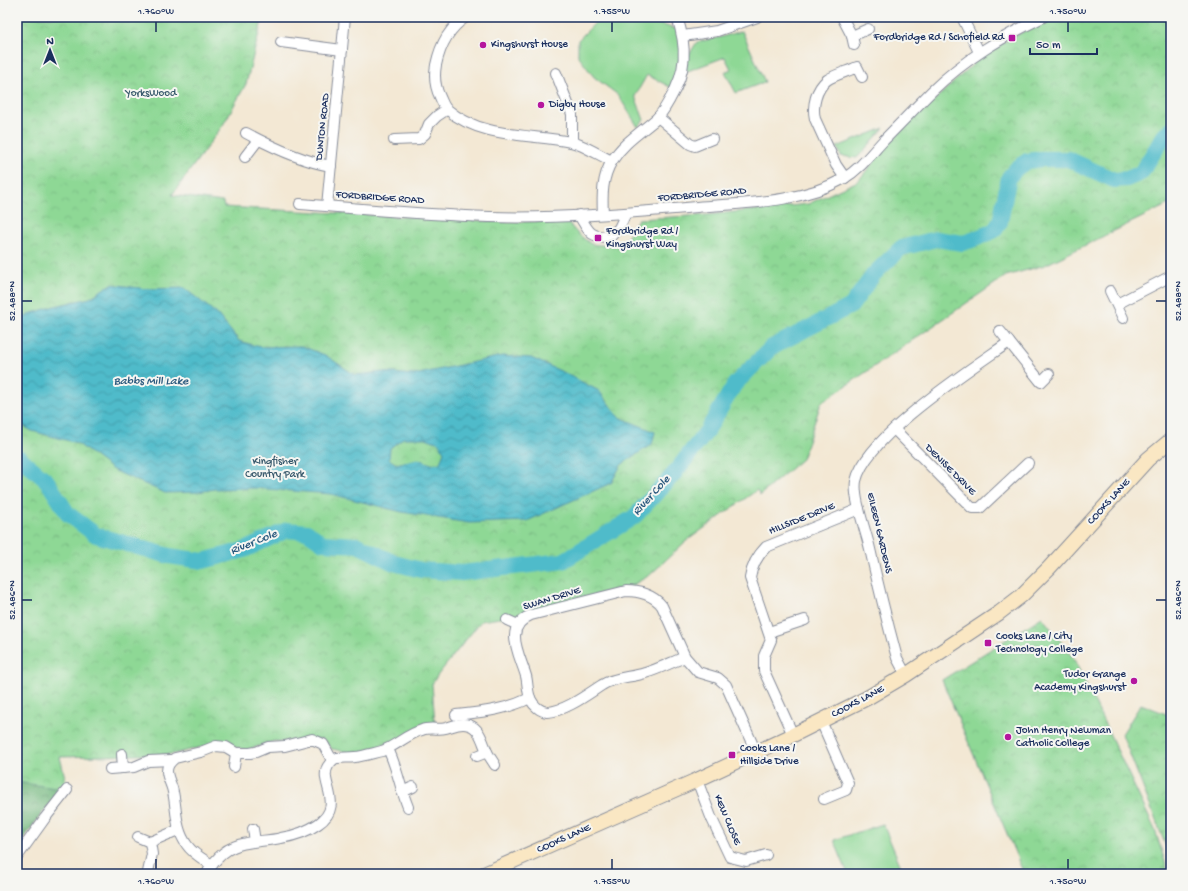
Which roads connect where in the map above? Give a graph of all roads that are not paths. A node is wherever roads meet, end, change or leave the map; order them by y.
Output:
1 (345, 17) edge
2 (466, 17) edge
3 (677, 17) edge
4 (757, 17) edge
5 (842, 17) edge
6 (962, 17) edge
7 (1043, 17) edge
8 (868, 29) dead end
9 (683, 36) junction
10 (281, 42) dead end
11 (342, 50) junction
12 (979, 52) junction
13 (556, 73) dead end
14 (862, 77) dead end
15 (446, 110) junction
16 (658, 117) junction
17 (246, 133) dead end
18 (712, 139) dead end
19 (258, 140) junction
20 (394, 140) dead end
21 (572, 142) junction
22 (245, 157) dead end
23 (612, 161) junction
24 (331, 166) junction
25 (845, 178) junction
26 (300, 204) dead end
27 (327, 206) junction
28 (626, 213) junction
29 (603, 214) junction
30 (579, 215) junction
31 (1171, 276) edge
32 (1110, 291) dead end
33 (1117, 304) junction
34 (1123, 318) dead end
35 (1000, 330) dead end
36 (1009, 342) junction
37 (1049, 374) dead end
38 (894, 429) junction
39 (1171, 440) edge
40 (1028, 462) dead end
41 (859, 509) junction
42 (507, 620) dead end
43 (805, 620) dead end
44 (518, 625) junction
45 (769, 632) junction
46 (685, 657) junction
47 (906, 676) junction
48 (530, 698) junction
49 (456, 715) dead end
50 (821, 721) junction
51 (793, 735) junction
52 (388, 749) junction
53 (487, 752) junction
54 (756, 752) junction
55 (236, 753) junction
56 (122, 754) dead end
57 (477, 756) dead end
58 (172, 760) junction
59 (332, 760) junction
60 (495, 764) dead end
61 (123, 768) junction
62 (234, 768) dead end
63 (110, 769) dead end
64 (698, 780) junction
65 (413, 787) dead end
66 (67, 790) dead end
67 (402, 792) junction
68 (824, 799) dead end
69 (408, 807) dead end
70 (253, 829) dead end
71 (178, 830) junction
72 (138, 837) dead end
73 (255, 841) junction
74 (150, 842) junction
75 (766, 855) dead end
76 (17, 857) edge
77 (209, 869) edge
78 (148, 872) dead end
79 (484, 874) edge

1 - 11 street, DUNTON ROAD
2 - 15 street
3 - 9 street
4 - 9 street
5 - 8 street
6 - 12 street
7 - 12 street, FORDBRIDGE ROAD
9 - 16 street
10 - 11 street
11 - 24 street, DUNTON ROAD
12 - 25 street, FORDBRIDGE ROAD
13 - 21 street
14 - 25 street
15 - 20 street
15 - 21 street
16 - 18 street
16 - 23 street
17 - 19 street
19 - 22 street
19 - 24 street
21 - 23 street
23 - 29 street
24 - 27 street, DUNTON ROAD
25 - 28 street, FORDBRIDGE ROAD
26 - 27 street, FORDBRIDGE ROAD
27 - 30 street, FORDBRIDGE ROAD
28 - 29 street, FORDBRIDGE ROAD
28 - 30 street
29 - 30 street, FORDBRIDGE ROAD
31 - 33 street
32 - 33 street
33 - 34 street
35 - 36 street
36 - 37 street
36 - 38 street, EILEEN GARDENS
38 - 40 street, DENISE DRIVE
38 - 41 street, EILEEN GARDENS
39 - 47 street, COOKS LANE
41 - 45 street, HILLSIDE DRIVE
41 - 47 street, EILEEN GARDENS
42 - 44 street
43 - 45 street
44 - 46 street, SWAN DRIVE
44 - 48 street, SWAN DRIVE
45 - 51 street, HILLSIDE DRIVE
46 - 48 street
46 - 54 street, SWAN DRIVE
47 - 50 street, COOKS LANE
48 - 49 street
50 - 51 street, COOKS LANE
50 - 68 street
51 - 54 street, COOKS LANE
52 - 53 street
52 - 59 street
52 - 67 street
53 - 57 street
53 - 60 street
54 - 64 street, COOKS LANE
55 - 58 street
55 - 59 street
55 - 62 street
56 - 61 street
58 - 61 street
58 - 71 street
59 - 73 street
61 - 63 street
64 - 75 street, KEW CLOSE
64 - 79 street, COOKS LANE
65 - 67 street
66 - 76 street
67 - 69 street
70 - 73 street
71 - 74 street
71 - 77 street
72 - 74 street
73 - 77 street
74 - 78 street

